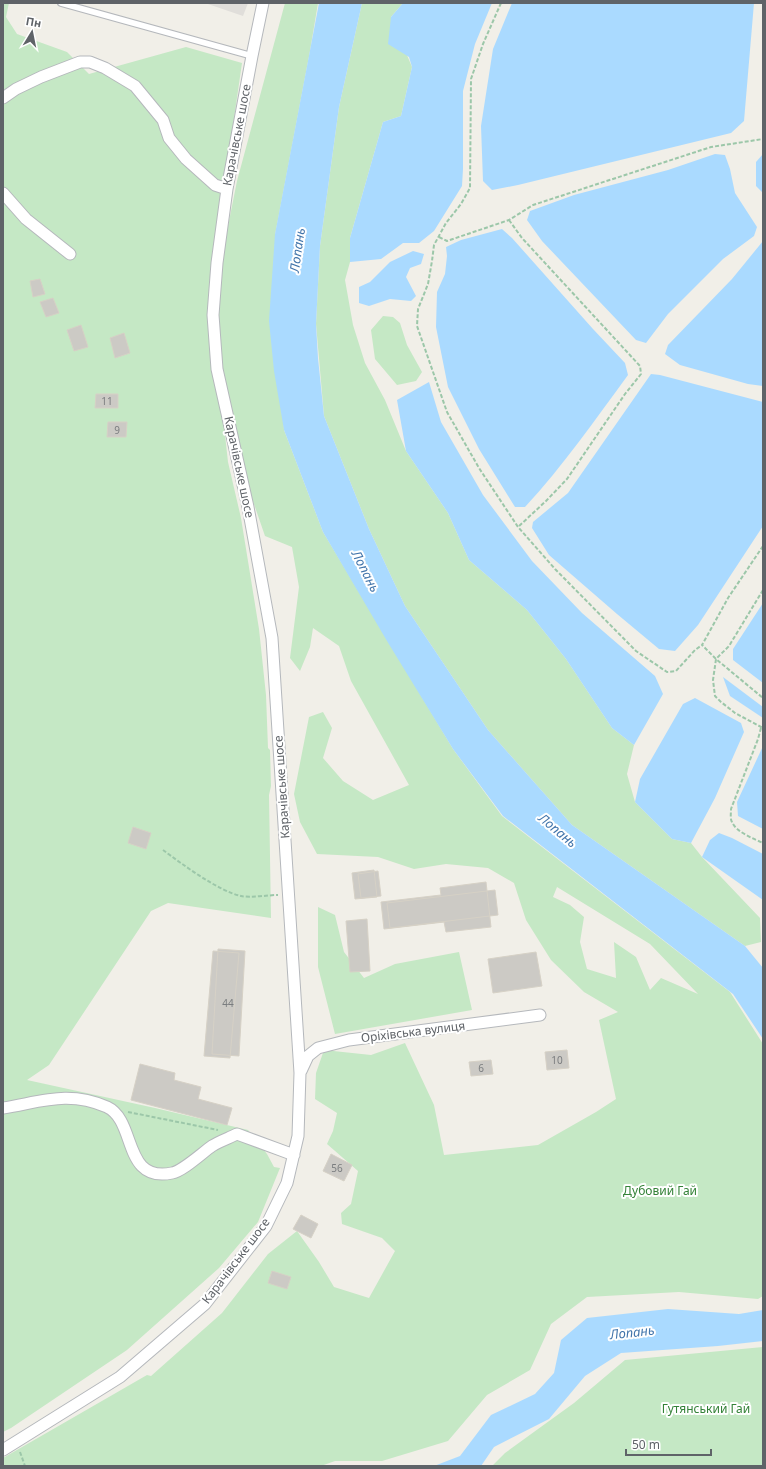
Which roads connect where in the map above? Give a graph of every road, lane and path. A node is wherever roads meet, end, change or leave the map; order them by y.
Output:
1 (61, 3) edge
2 (263, 3) edge
3 (501, 3) edge
4 (252, 56) junction
5 (3, 98) edge
6 (763, 139) edge
7 (227, 188) junction
8 (3, 193) edge
9 (509, 220) junction
10 (439, 238) junction
11 (70, 254) dead end
12 (518, 527) junction
13 (763, 546) edge
14 (763, 590) edge
15 (702, 645) junction
16 (716, 659) junction
17 (763, 698) edge
18 (762, 728) edge
19 (763, 843) edge
20 (163, 850) dead end
21 (289, 894) junction
22 (540, 1015) dead end
23 (300, 1074) junction
24 (3, 1108) edge
25 (108, 1108) junction
26 (237, 1134) junction
27 (294, 1155) junction
28 (16, 1442) junction
29 (3, 1450) edge
30 (25, 1466) edge

1 - 4 lane
2 - 4 street, Карачівське шосе
3 - 10 path
4 - 7 street, Карачівське шосе
5 - 7 street
6 - 9 path
7 - 21 street, Карачівське шосе
8 - 11 street
9 - 10 path
9 - 12 path
10 - 12 path
12 - 15 path
13 - 15 path
14 - 16 path
15 - 16 path
16 - 17 path
16 - 18 path
18 - 19 path
20 - 21 path
21 - 23 street, Карачівське шосе
22 - 23 street, Оріхівська вулиця
23 - 27 street, Карачівське шосе
24 - 25 street
25 - 26 path
25 - 26 street
26 - 27 street
27 - 28 street, Карачівське шосе
28 - 29 street, Карачівське шосе
28 - 30 path

